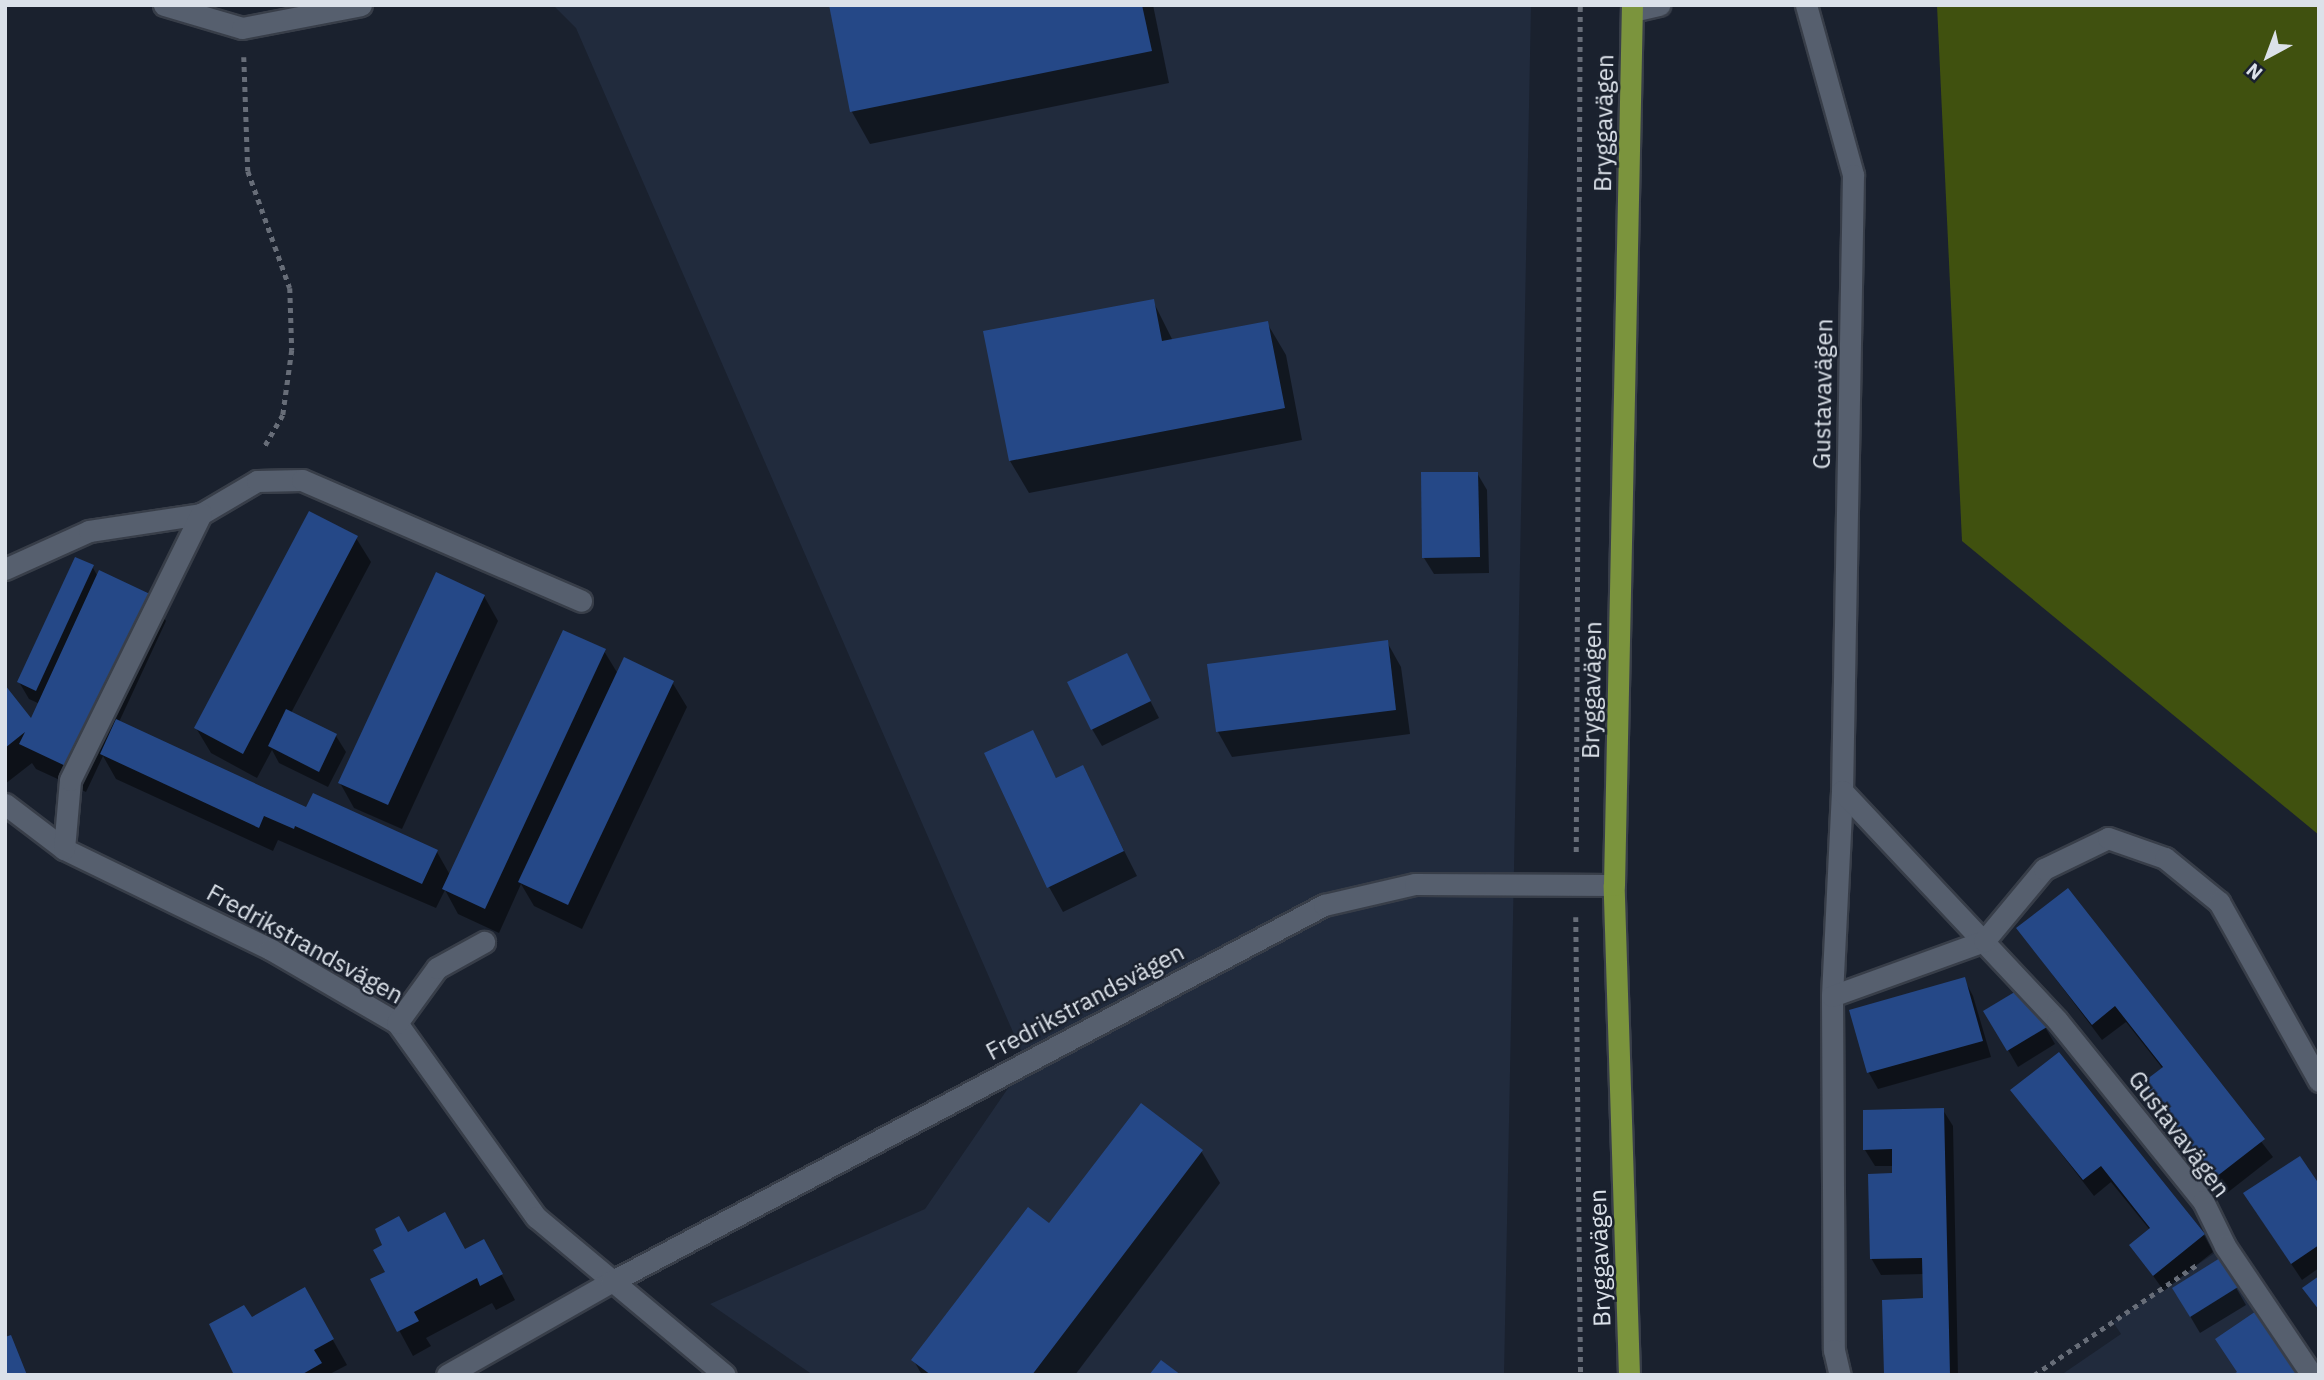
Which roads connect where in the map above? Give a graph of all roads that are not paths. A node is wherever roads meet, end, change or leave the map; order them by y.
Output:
1 (164, 5) edge
2 (360, 5) edge
3 (1659, 5) edge
4 (1806, 5) edge
5 (1632, 8) edge
6 (201, 514) junction
7 (5, 569) edge
8 (581, 601) dead end
9 (1842, 791) junction
10 (5, 804) edge
11 (64, 849) junction
12 (1614, 885) junction
13 (1984, 941) junction
14 (484, 942) dead end
15 (1832, 996) junction
16 (397, 1023) junction
17 (2319, 1080) edge
18 (611, 1282) junction
19 (447, 1375) edge
20 (725, 1375) edge
21 (1629, 1375) edge
22 (1840, 1375) edge
23 (2312, 1375) edge

1 - 2 street
3 - 5 street
4 - 9 street, Gustavavägen
5 - 12 main road, Bryggavägen
6 - 7 street
6 - 8 street
6 - 11 street
9 - 13 street, Gustavavägen
9 - 15 street, Gustavavägen
10 - 11 street, Fredrikstrandsvägen
11 - 16 street, Fredrikstrandsvägen
12 - 18 street, Fredrikstrandsvägen
12 - 21 main road, Bryggavägen
13 - 15 street
13 - 17 street
13 - 23 street, Gustavavägen
14 - 16 street
15 - 22 street, Gustavavägen
16 - 18 street, Fredrikstrandsvägen
18 - 19 street, Fredrikstrandsvägen
18 - 20 street

